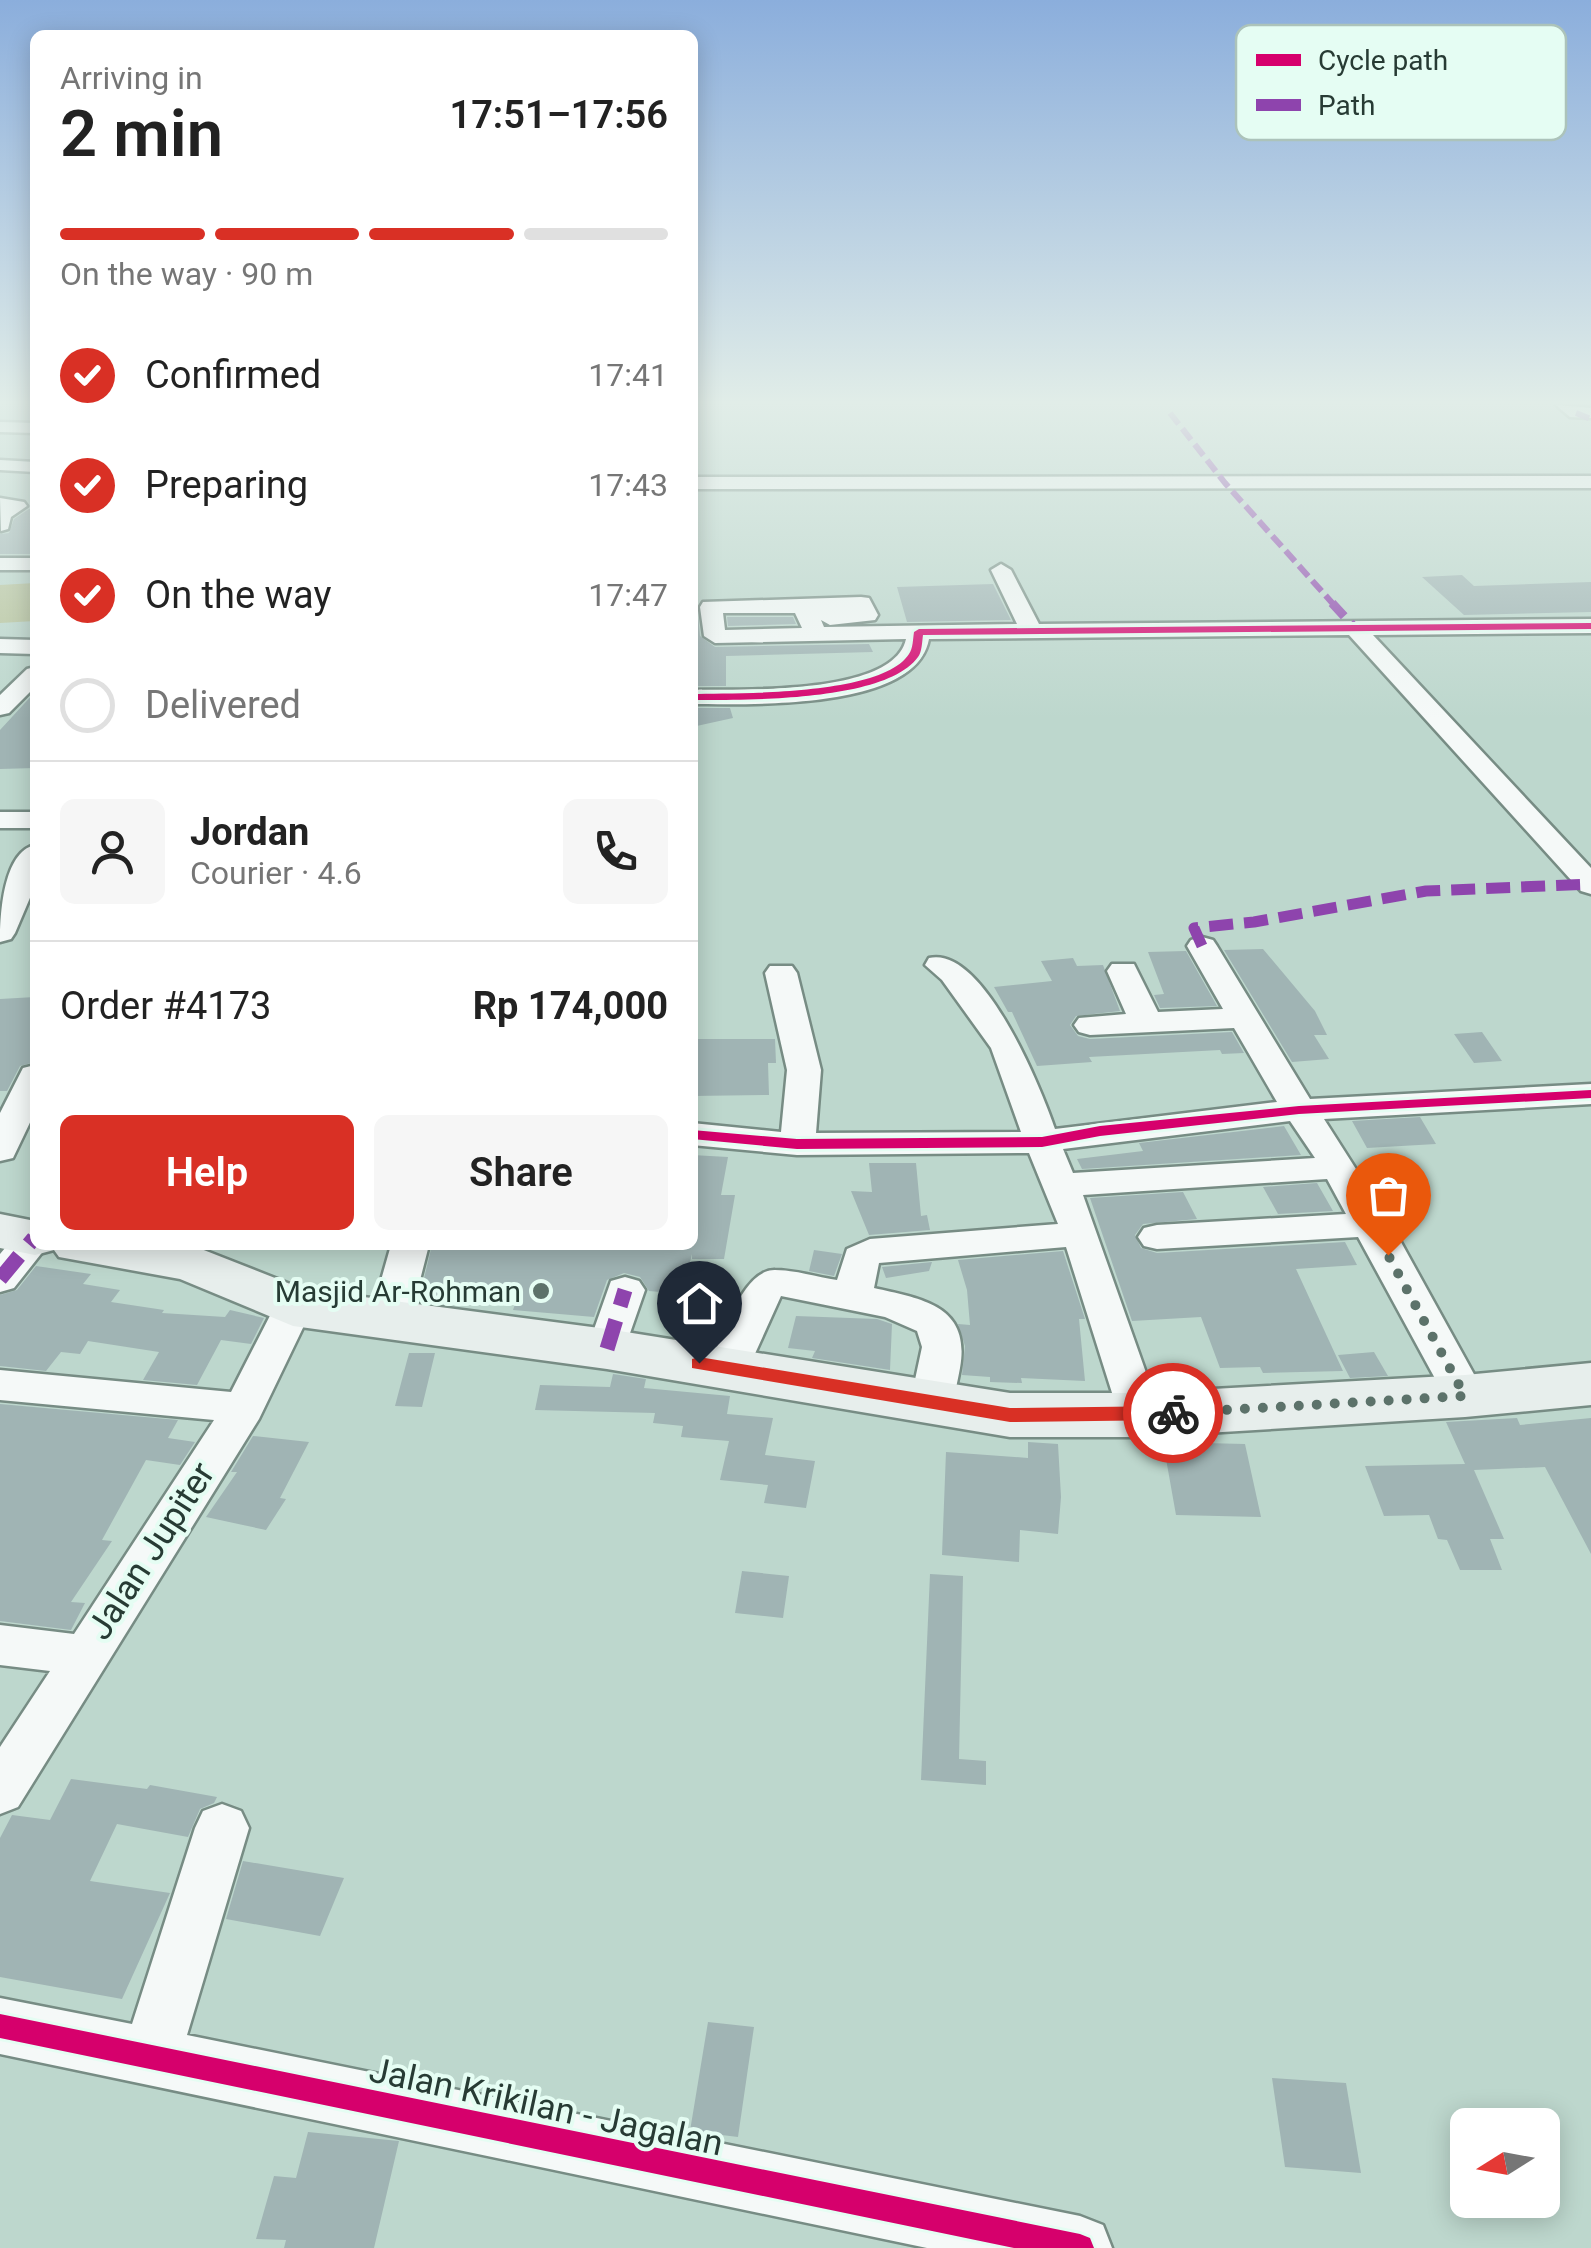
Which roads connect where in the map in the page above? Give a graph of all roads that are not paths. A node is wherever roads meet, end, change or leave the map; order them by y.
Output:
1 (0, 564) edge
2 (30, 564) edge
3 (1000, 570) dead end
4 (809, 620) junction
5 (1591, 626) edge
6 (1355, 628) junction
7 (1030, 630) junction
8 (919, 632) junction
9 (712, 636) edge
10 (0, 646) edge
11 (30, 647) edge
12 (30, 679) edge
13 (751, 679) junction
14 (698, 696) edge
15 (0, 708) edge
16 (0, 820) edge
17 (30, 820) edge
18 (30, 864) edge
19 (1591, 886) edge
20 (0, 933) edge
21 (1202, 946) dead end
22 (940, 965) dead end
23 (1124, 971) dead end
24 (781, 972) dead end
25 (1246, 1018) junction
26 (1146, 1022) junction
27 (1090, 1025) dead end
28 (30, 1085) edge
29 (1591, 1094) edge
30 (1300, 1110) junction
31 (698, 1135) edge
32 (1042, 1142) junction
33 (797, 1144) junction
34 (0, 1150) edge
35 (1339, 1167) junction
36 (1060, 1186) junction
37 (1372, 1224) junction
38 (0, 1231) edge
39 (1081, 1234) junction
40 (1157, 1236) dead end
41 (30, 1237) edge
42 (30, 1243) edge
43 (143, 1250) edge
44 (409, 1250) edge
45 (195, 1254) edge
46 (0, 1279) edge
47 (625, 1290) dead end
48 (853, 1296) junction
49 (293, 1306) junction
50 (390, 1319) junction
51 (607, 1349) junction
52 (730, 1368) junction
53 (1591, 1384) edge
54 (0, 1386) edge
55 (1465, 1396) junction
56 (931, 1403) junction
57 (244, 1408) junction
58 (1140, 1414) junction
59 (0, 1645) edge
60 (84, 1656) junction
61 (0, 1791) edge
62 (222, 1828) dead end
63 (0, 2026) edge
64 (152, 2054) junction
65 (1080, 2248) edge

1 - 2 street
3 - 7 street
4 - 8 street
4 - 9 street
4 - 9 street
5 - 6 street
6 - 7 street
6 - 19 street
7 - 8 street
8 - 13 street
9 - 13 street
10 - 11 street
12 - 15 street
13 - 14 street
16 - 17 street
18 - 20 street
21 - 25 street
22 - 32 street
23 - 26 street
24 - 33 street
25 - 26 street
25 - 30 street
26 - 27 street
28 - 34 street
29 - 30 street
30 - 32 street
30 - 35 street
31 - 33 street
32 - 33 street
32 - 36 street
35 - 36 street
35 - 37 street
36 - 39 street
37 - 40 street
37 - 55 street
38 - 41 main road
39 - 48 street
39 - 58 street
42 - 46 street
43 - 45 main road
44 - 50 street
45 - 49 main road
47 - 51 street
48 - 52 street
48 - 56 street
49 - 50 main road
49 - 57 street, Jalan Jupiter
50 - 51 main road
51 - 52 main road
52 - 56 main road
53 - 55 main road
54 - 57 street
55 - 58 main road
56 - 58 main road
57 - 60 street, Jalan Jupiter
59 - 60 street
60 - 61 street, Jalan Jupiter
62 - 64 street
63 - 64 street, Jalan Krikilan - Jagalan
64 - 65 street, Jalan Krikilan - Jagalan

